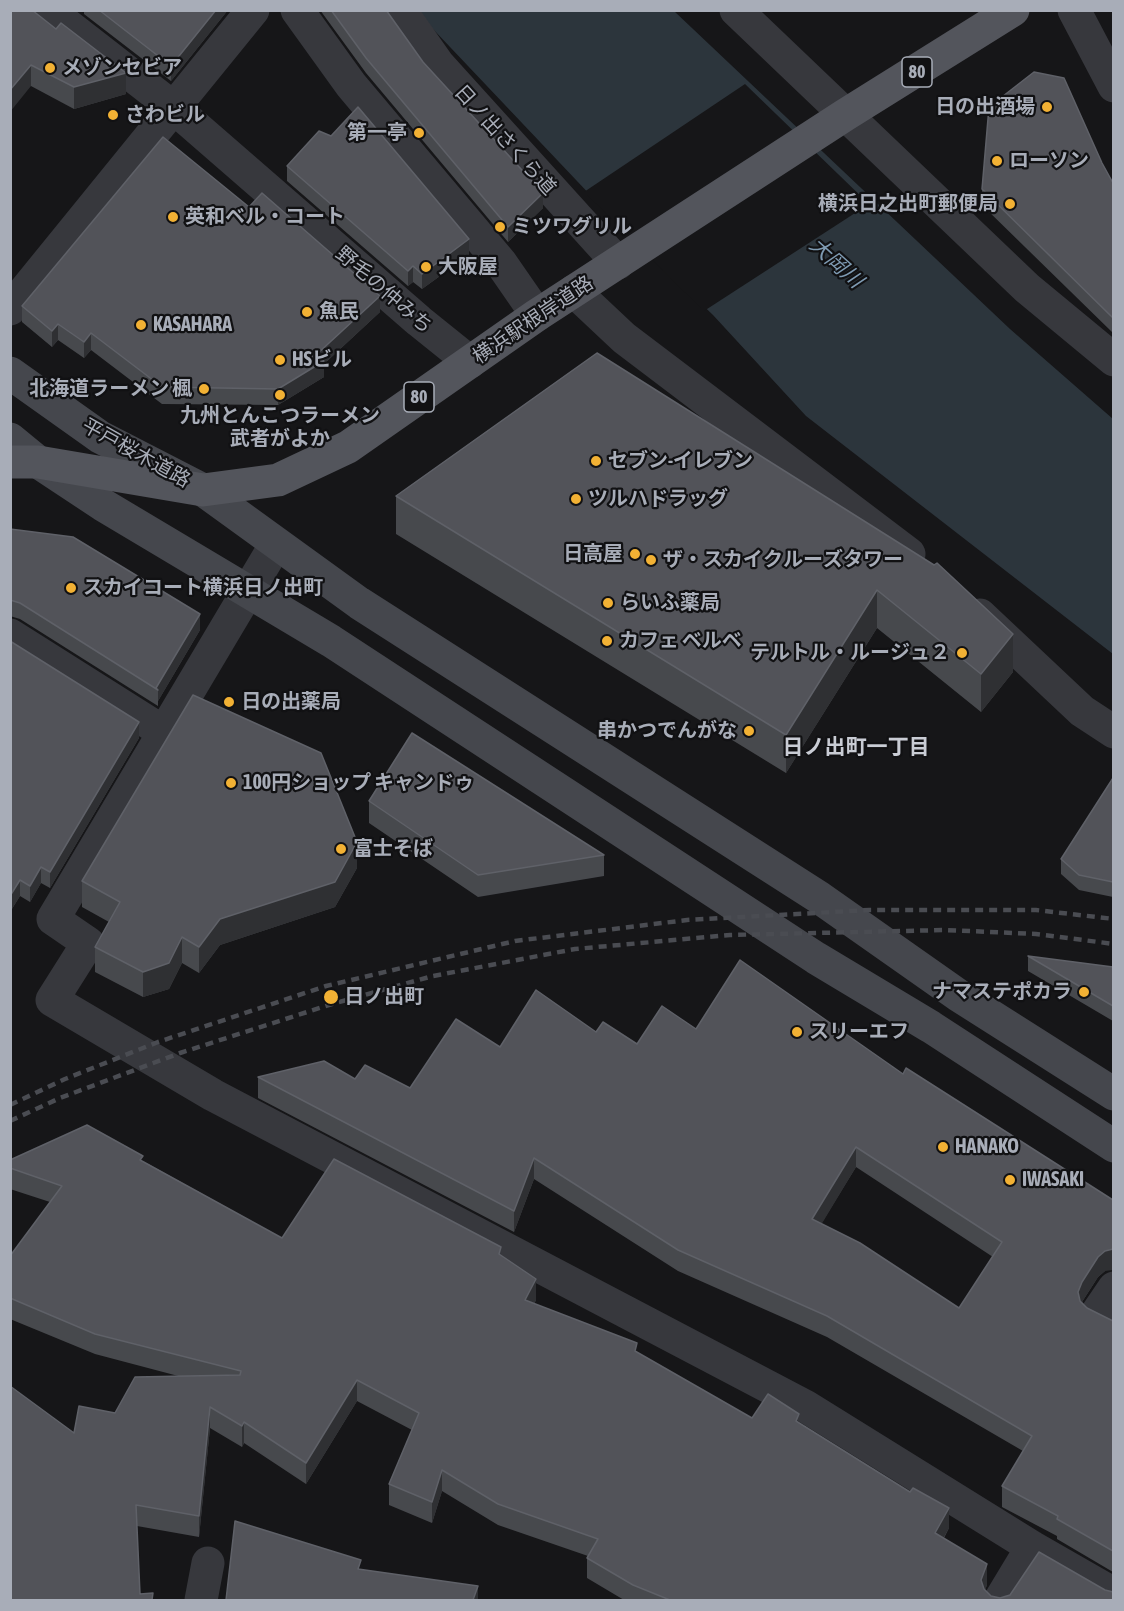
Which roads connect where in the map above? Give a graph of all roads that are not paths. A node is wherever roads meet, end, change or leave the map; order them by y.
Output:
1 (48, 10) edge
2 (253, 10) edge
3 (297, 10) edge
4 (400, 10) edge
5 (736, 10) edge
6 (1013, 10) edge
7 (1074, 10) edge
8 (1113, 86) edge
9 (174, 108) junction
10 (832, 124) junction
11 (618, 263) junction
12 (574, 291) junction
13 (10, 309) edge
14 (537, 315) junction
15 (1113, 360) edge
16 (470, 362) junction
17 (10, 373) edge
18 (10, 439) edge
19 (24, 462) edge
20 (203, 490) junction
21 (276, 544) junction
22 (934, 573) edge
23 (247, 592) junction
24 (960, 597) edge
25 (10, 635) edge
26 (1113, 732) edge
27 (165, 733) junction
28 (1113, 1094) edge
29 (1113, 1146) edge
30 (1113, 1288) edge
31 (1113, 1323) edge
32 (1032, 1547) junction
33 (208, 1563) dead end
34 (1113, 1593) edge
35 (201, 1600) edge
36 (1000, 1600) edge

1 - 9 street, 野毛の仲みち
2 - 9 street
3 - 14 street
4 - 11 street, 日ノ出さくら道
5 - 10 street
6 - 10 main road, 横浜駅根岸道路 / 80
7 - 8 street
9 - 13 street
9 - 16 street, 野毛の仲みち
10 - 11 main road, 横浜駅根岸道路 / 80
10 - 15 street
11 - 12 main road, 横浜駅根岸道路 / 80
12 - 14 main road, 横浜駅根岸道路 / 80
12 - 22 street
14 - 16 main road, 横浜駅根岸道路 / 80
16 - 20 main road, 横浜駅根岸道路 / 80
17 - 20 main road, 平戸桜木道路
18 - 19 main road
19 - 20 main road, 横浜駅根岸道路 / 80
19 - 23 main road
20 - 21 main road, 平戸桜木道路
21 - 23 street
21 - 28 main road, 平戸桜木道路
23 - 27 street
23 - 29 main road
24 - 26 street
25 - 27 street
27 - 32 street
30 - 31 street
32 - 34 street
32 - 36 street
33 - 35 street

